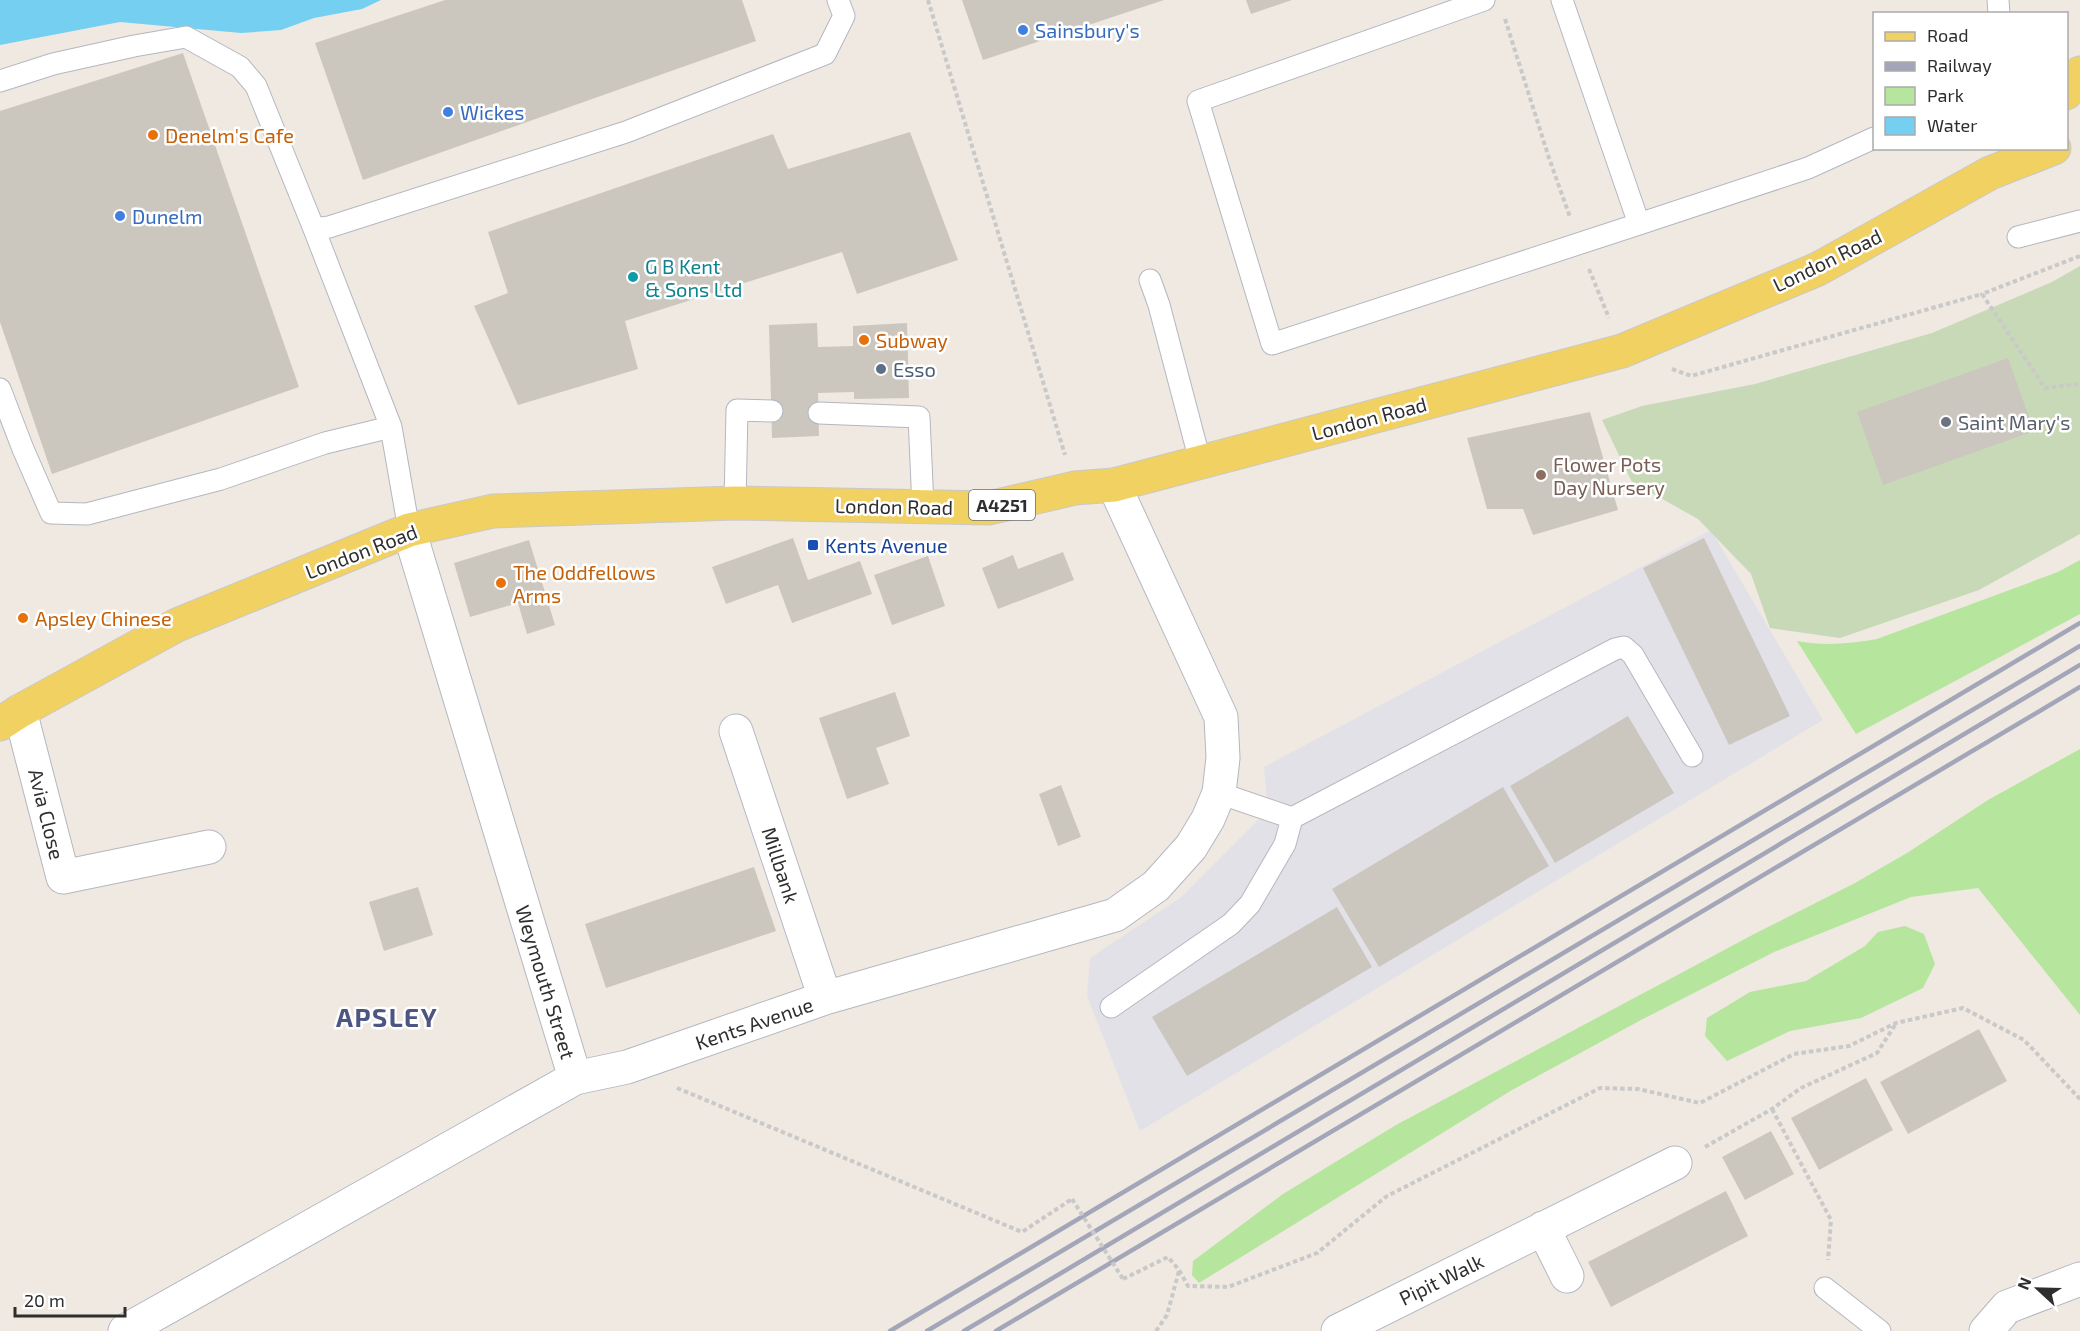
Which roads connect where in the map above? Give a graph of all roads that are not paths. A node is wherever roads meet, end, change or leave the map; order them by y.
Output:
1 (838, 0) edge
2 (1562, 0) edge
3 (1493, 5) edge
4 (2080, 74) edge
5 (0, 81) edge
6 (2068, 92) edge
7 (1873, 139) edge
8 (2012, 150) edge
9 (2049, 150) edge
10 (1990, 173) junction
11 (2080, 221) edge
12 (1639, 224) junction
13 (314, 229) junction
14 (2018, 237) dead end
15 (1150, 280) dead end
16 (0, 390) edge
17 (771, 411) dead end
18 (819, 413) dead end
19 (391, 427) junction
20 (1200, 462) junction
21 (1114, 485) junction
22 (735, 503) junction
23 (923, 507) junction
24 (409, 530) junction
25 (10, 717) edge
26 (736, 731) dead end
27 (1692, 756) dead end
28 (1219, 793) junction
29 (1292, 819) junction
30 (209, 847) dead end
31 (825, 998) junction
32 (1111, 1007) dead end
33 (575, 1078) junction
34 (1675, 1163) road end
35 (1543, 1228) junction
36 (1566, 1276) dead end
37 (2080, 1279) edge
38 (1825, 1288) road end
39 (145, 1326) edge
40 (1338, 1331) edge
41 (1880, 1331) edge
42 (1986, 1331) edge

1 - 13 lane
2 - 12 lane
3 - 12 lane
4 - 6 main road
5 - 13 lane
7 - 12 lane
8 - 10 main road, London Road / A4251
9 - 10 main road, London Road / A4251
10 - 20 main road, London Road / A4251
11 - 14 lane
13 - 19 lane
15 - 20 lane
16 - 19 lane
17 - 22 lane
18 - 23 lane
19 - 24 lane
20 - 21 main road, London Road / A4251
21 - 23 main road, London Road / A4251
21 - 28 street, Kents Avenue
22 - 23 main road, London Road / A4251
22 - 24 main road, London Road / A4251
24 - 25 main road, London Road / A4251
24 - 33 street, Weymouth Street
25 - 30 street, Avia Close
26 - 31 street, Millbank
27 - 29 lane
28 - 29 lane
28 - 31 street, Kents Avenue
29 - 32 lane
31 - 33 street, Kents Avenue
33 - 39 street, Weymouth Street
34 - 35 street, Pipit Walk
35 - 36 street
35 - 40 street, Pipit Walk
37 - 42 street
38 - 41 lane

